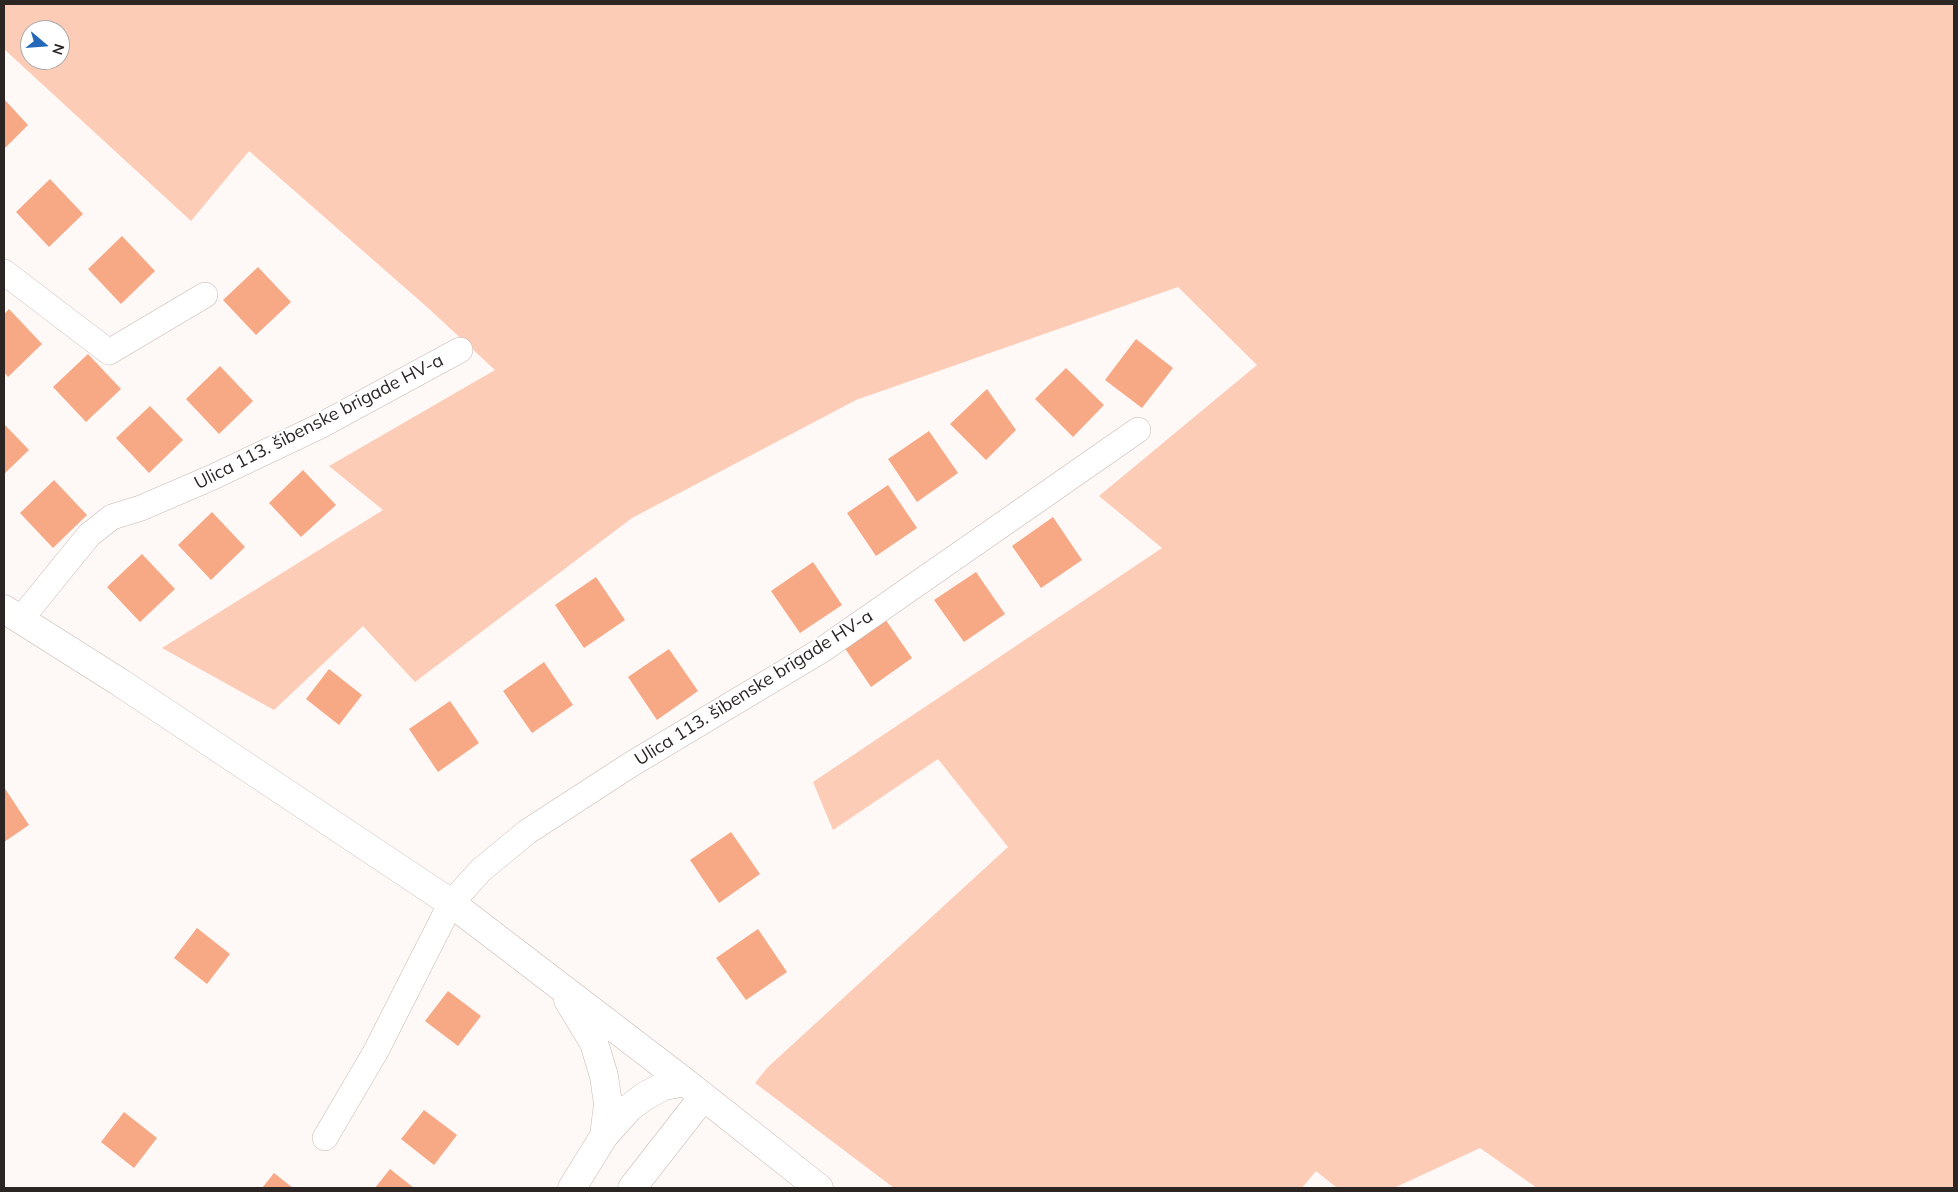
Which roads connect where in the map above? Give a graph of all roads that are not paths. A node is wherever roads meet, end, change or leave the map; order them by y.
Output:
1 (4, 272) edge
2 (205, 295) dead end
3 (460, 350) dead end
4 (1138, 430) dead end
5 (12, 614) edge
6 (451, 903) junction
7 (558, 985) junction
8 (694, 1089) junction
9 (604, 1136) junction
10 (324, 1138) dead end
11 (572, 1188) edge
12 (632, 1188) edge
13 (819, 1188) edge

1 - 2 street
3 - 5 street, Ulica 113. šibenske brigade HV-a
4 - 6 street, Ulica 113. šibenske brigade HV-a
5 - 6 main road, Ulica 113. šibenske brigade HV-a
6 - 7 main road, Ulica 113. šibenske brigade HV-a
6 - 10 street, Ulica 113. šibenske brigade HV-a
7 - 8 main road, Ulica 113. šibenske brigade HV-a
7 - 9 main road
8 - 9 main road
8 - 12 main road
8 - 13 main road, Ulica 113. šibenske brigade HV-a
9 - 11 main road

